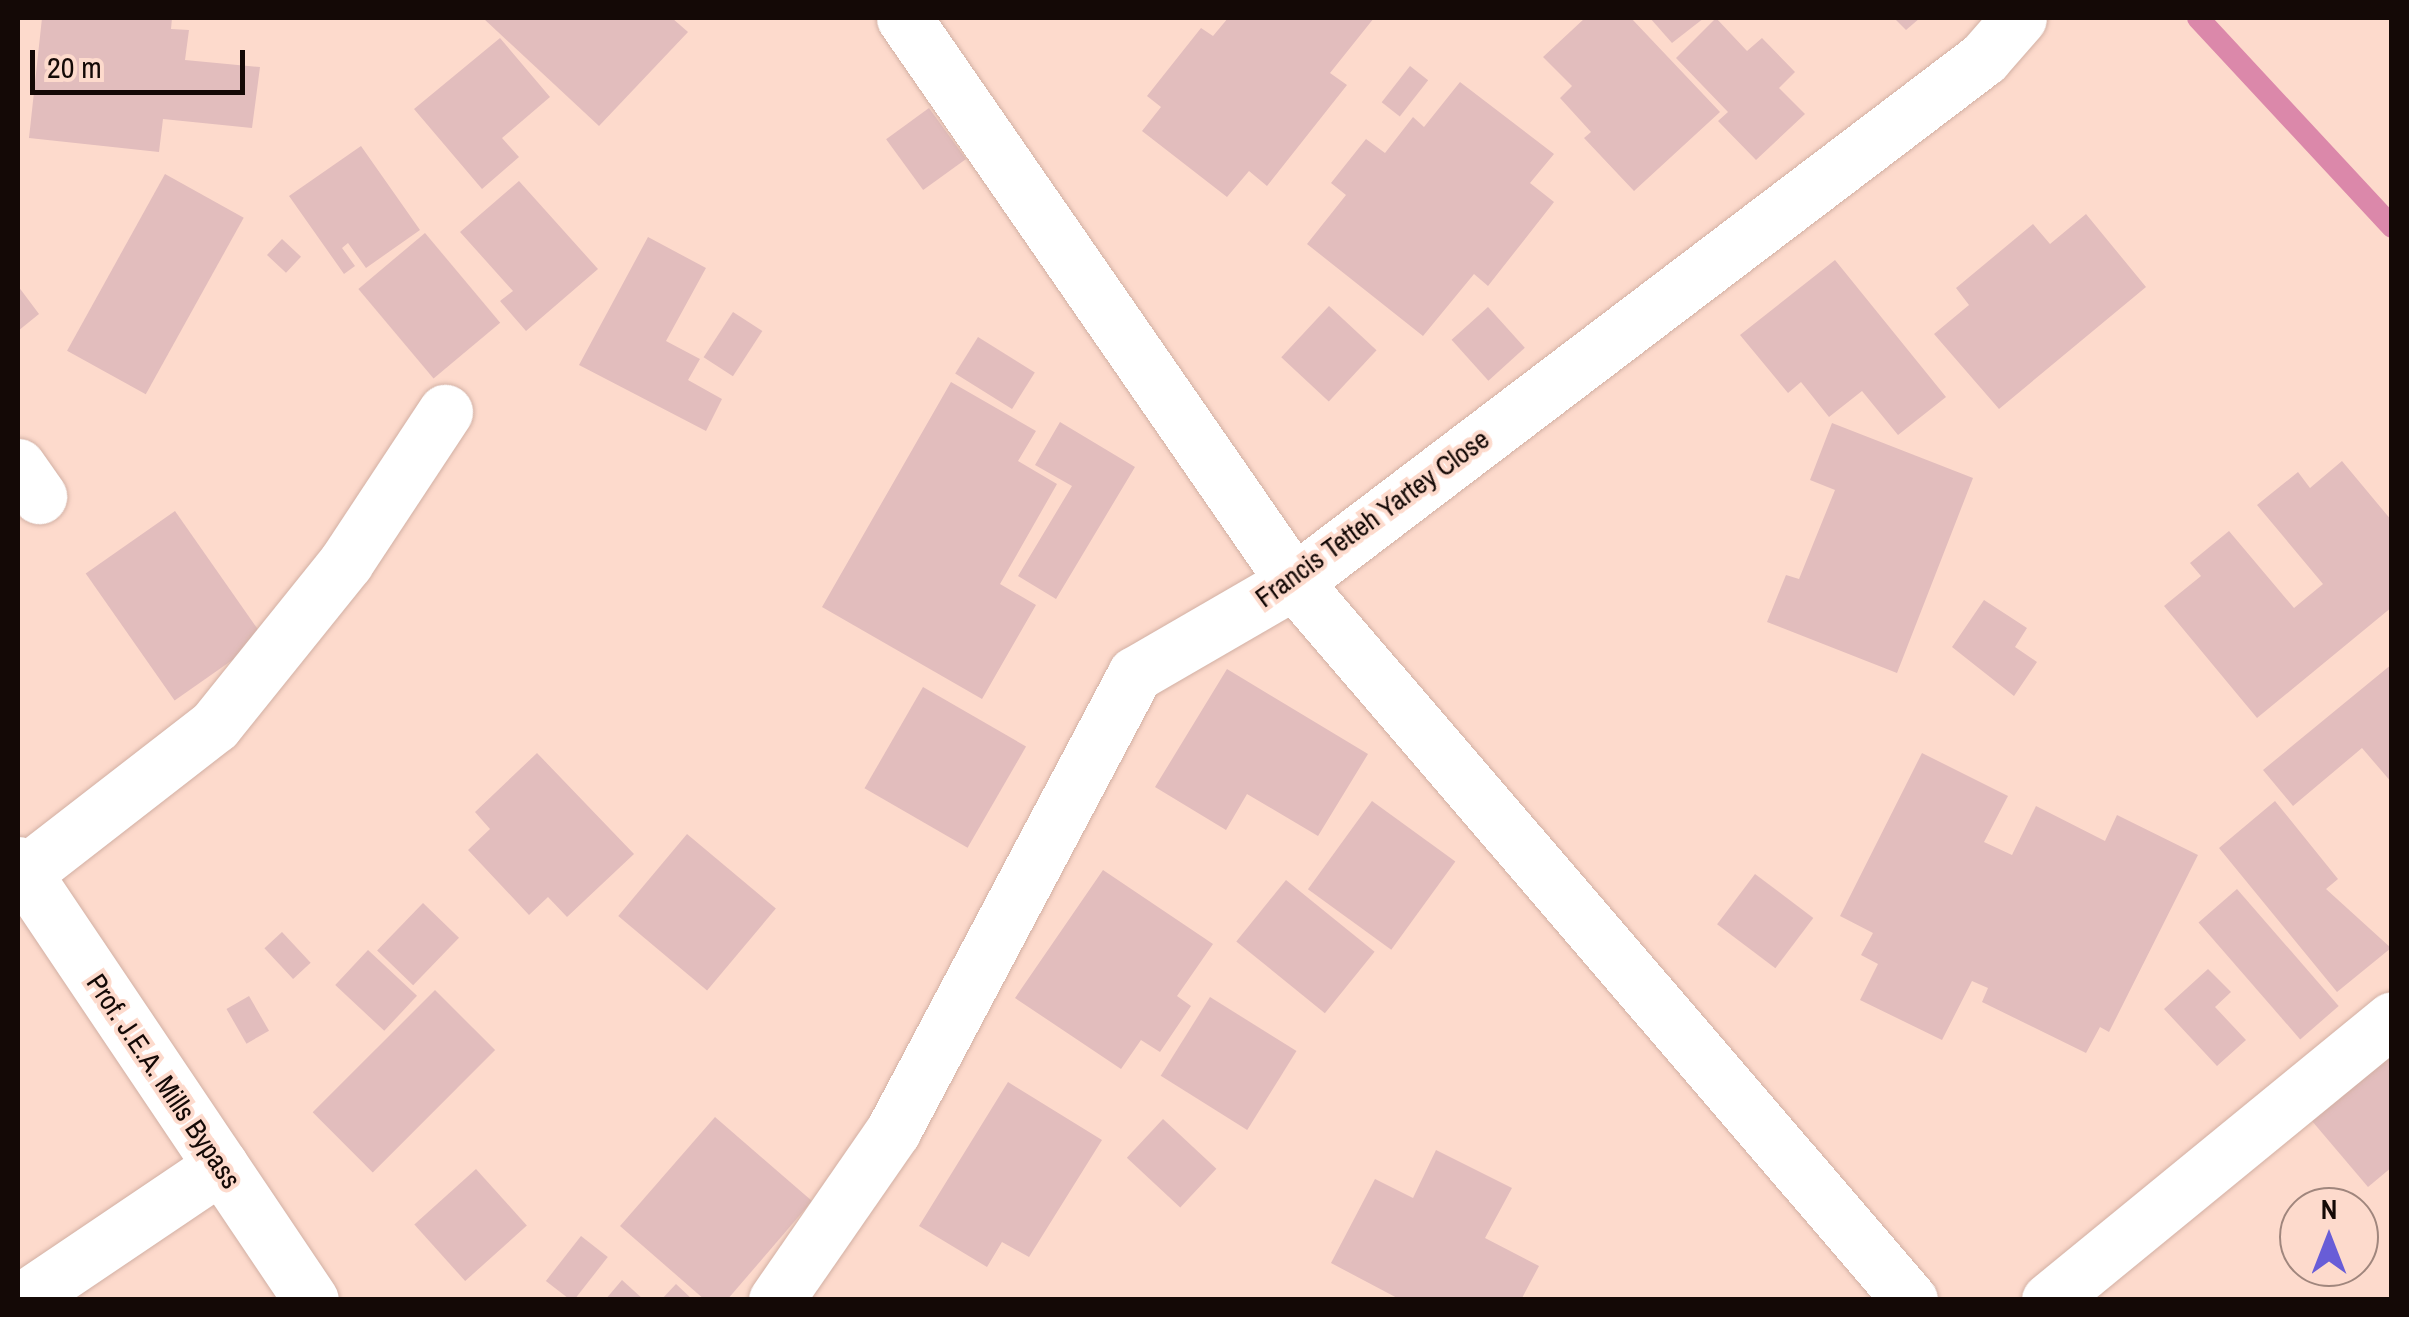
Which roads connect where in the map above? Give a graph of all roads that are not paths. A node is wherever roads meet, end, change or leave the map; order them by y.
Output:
1 (904, 18) edge
2 (2019, 18) edge
3 (445, 412) dead end
4 (1294, 582) junction
5 (20, 872) edge
6 (2392, 1020) edge
7 (221, 1166) junction
8 (22, 1300) edge
9 (311, 1300) edge
10 (776, 1300) edge
11 (1910, 1300) edge
12 (2049, 1300) edge

1 - 4 street
2 - 4 street, Francis Tetteh Yartey Close
3 - 5 street
4 - 10 street, Francis Tetteh Yartey Close
4 - 11 street
5 - 7 street, Prof. J.E.A. Mills Bypass
6 - 12 street
7 - 8 street
7 - 9 street, Prof. J.E.A. Mills Bypass

